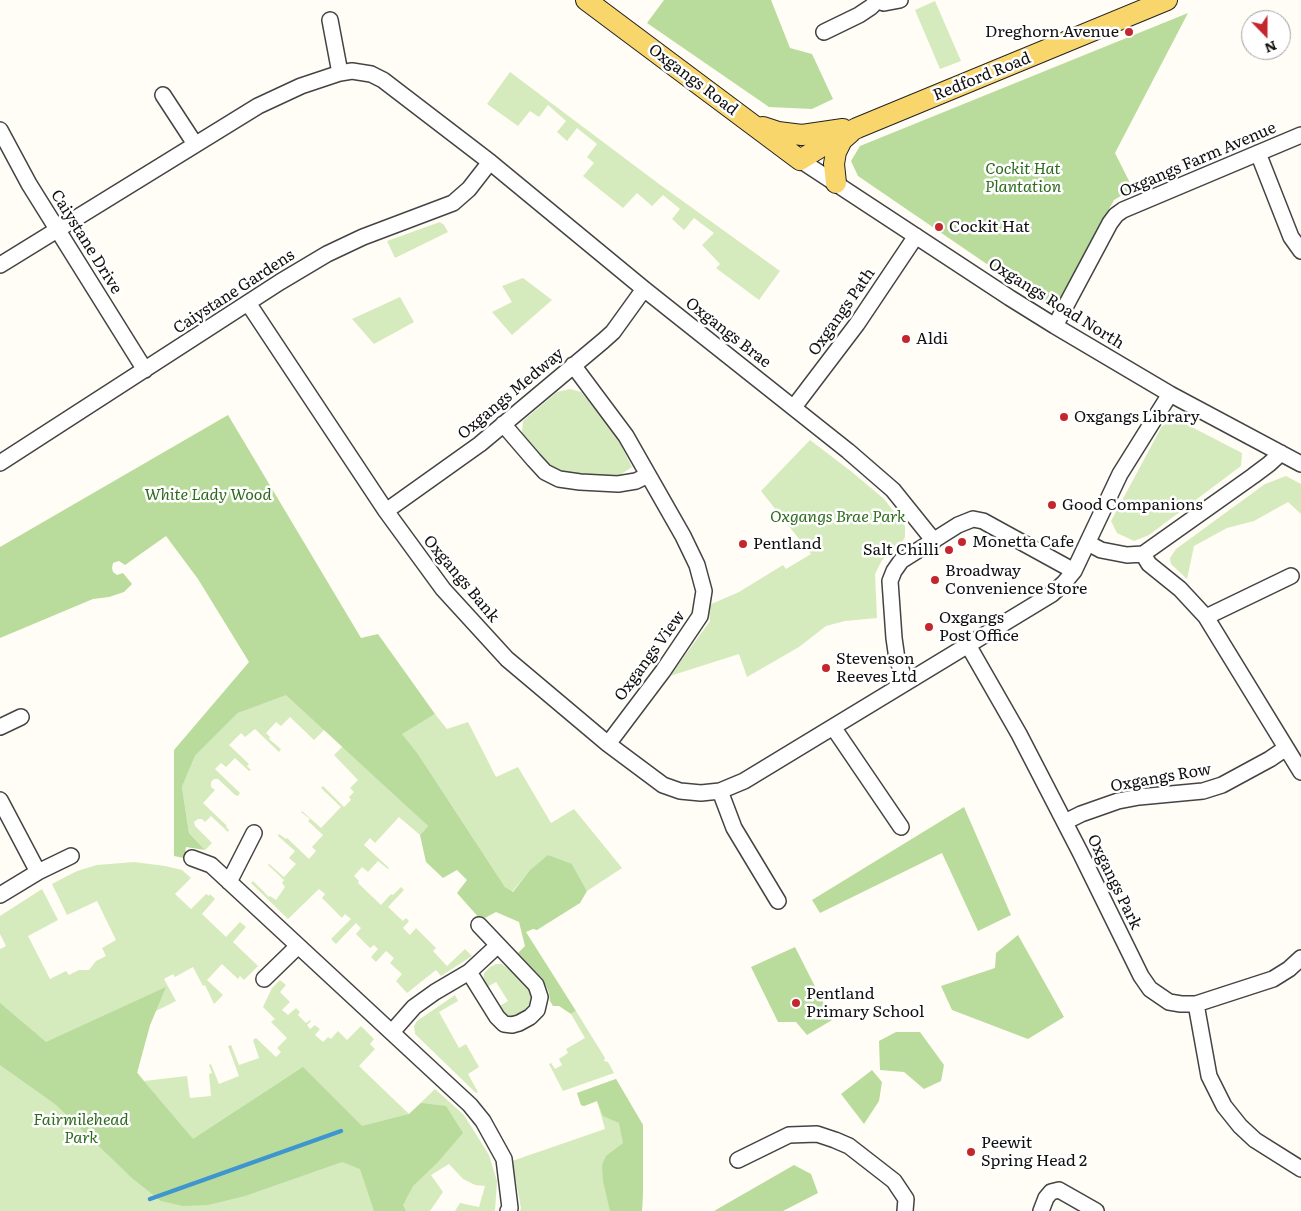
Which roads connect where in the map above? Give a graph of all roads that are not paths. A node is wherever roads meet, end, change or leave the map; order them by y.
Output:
1 (586, 0) edge
2 (876, 0) edge
3 (900, 0) edge
4 (1167, 0) edge
5 (330, 20) dead end
6 (824, 32) dead end
7 (340, 73) junction
8 (163, 95) dead end
9 (753, 125) junction
10 (857, 128) junction
11 (0, 130) edge
12 (1301, 136) edge
13 (196, 144) junction
14 (1258, 153) junction
15 (800, 160) junction
16 (490, 162) junction
17 (836, 183) junction
18 (57, 229) junction
19 (916, 236) junction
20 (1301, 251) edge
21 (0, 265) edge
22 (644, 289) junction
23 (248, 303) junction
24 (1055, 326) junction
25 (573, 366) junction
26 (145, 370) junction
27 (1170, 394) junction
28 (794, 407) junction
29 (503, 424) junction
30 (1280, 453) junction
31 (0, 463) edge
32 (1301, 464) edge
33 (648, 475) junction
34 (386, 511) junction
35 (934, 541) junction
36 (1088, 542) junction
37 (1143, 554) junction
38 (1074, 571) junction
39 (1291, 576) dead end
40 (1206, 618) junction
41 (968, 645) junction
42 (906, 682) junction
43 (21, 717) dead end
44 (0, 727) edge
45 (833, 727) junction
46 (608, 744) junction
47 (1286, 748) junction
48 (1301, 772) edge
49 (720, 791) junction
50 (0, 800) edge
51 (1065, 822) junction
52 (901, 827) dead end
53 (254, 833) dead end
54 (71, 856) dead end
55 (192, 858) dead end
56 (38, 872) junction
57 (229, 882) junction
58 (0, 895) edge
59 (778, 901) dead end
60 (479, 925) dead end
61 (298, 946) junction
62 (498, 946) junction
63 (1301, 958) edge
64 (469, 972) junction
65 (264, 980) dead end
66 (1196, 1004) junction
67 (392, 1032) junction
68 (738, 1160) dead end
69 (1301, 1169) edge
70 (508, 1211) edge
71 (905, 1211) edge
72 (1041, 1211) edge
73 (1096, 1211) edge

1 - 9 main road, Oxgangs Road
2 - 3 street
2 - 6 street
4 - 10 main road, Redford Road
5 - 7 street
7 - 13 street, Oxgangs Brae
7 - 16 street, Oxgangs Brae
8 - 13 street
9 - 10 main road
9 - 15 main road, Oxgangs Road
10 - 15 main road, Redford Road
10 - 17 main road
11 - 18 street, Caiystane Drive
12 - 14 street, Oxgangs Farm Avenue
13 - 18 street, Oxgangs Brae
14 - 20 street
14 - 24 street, Oxgangs Farm Avenue
15 - 17 street, Oxgangs Road North
16 - 22 street, Oxgangs Brae
16 - 23 street, Caiystane Gardens
17 - 19 street, Oxgangs Road North
18 - 21 street, Oxgangs Brae
18 - 26 street, Caiystane Drive
19 - 24 street, Oxgangs Road North
19 - 28 street, Oxgangs Path
22 - 25 street, Oxgangs Medway
22 - 28 street, Oxgangs Brae
23 - 26 street, Caiystane Gardens
23 - 34 street, Oxgangs Bank
24 - 27 street, Oxgangs Road North
25 - 29 street, Oxgangs Medway
25 - 33 street, Oxgangs View
26 - 31 street, Caiystane Gardens
27 - 30 street, Oxgangs Road North
27 - 36 street, Oxgangs Bank
28 - 35 street, Oxgangs Brae
29 - 33 street
29 - 34 street, Oxgangs Medway
30 - 32 street, Oxgangs Road North
30 - 37 street
33 - 46 street, Oxgangs View
34 - 46 street, Oxgangs Bank
35 - 38 street
35 - 42 street
36 - 37 street
36 - 38 street, Oxgangs Bank
37 - 40 street
38 - 41 street, Oxgangs Bank
39 - 40 street
40 - 47 street
41 - 42 street, Oxgangs Bank
41 - 51 street, Oxgangs Park
42 - 45 street, Oxgangs Bank
43 - 44 street
45 - 49 street, Oxgangs Bank
45 - 52 street
46 - 49 street, Oxgangs Bank
47 - 48 street
47 - 51 street, Oxgangs Row
49 - 59 street
50 - 56 street
51 - 66 street, Oxgangs Park
53 - 57 street
54 - 56 street
55 - 57 street
56 - 58 street
57 - 61 street
60 - 62 street
61 - 65 street
61 - 67 street
62 - 64 street
62 - 64 street
63 - 66 street, Oxgangs Park
64 - 67 street
66 - 69 street
67 - 70 street
68 - 71 street
72 - 73 street

